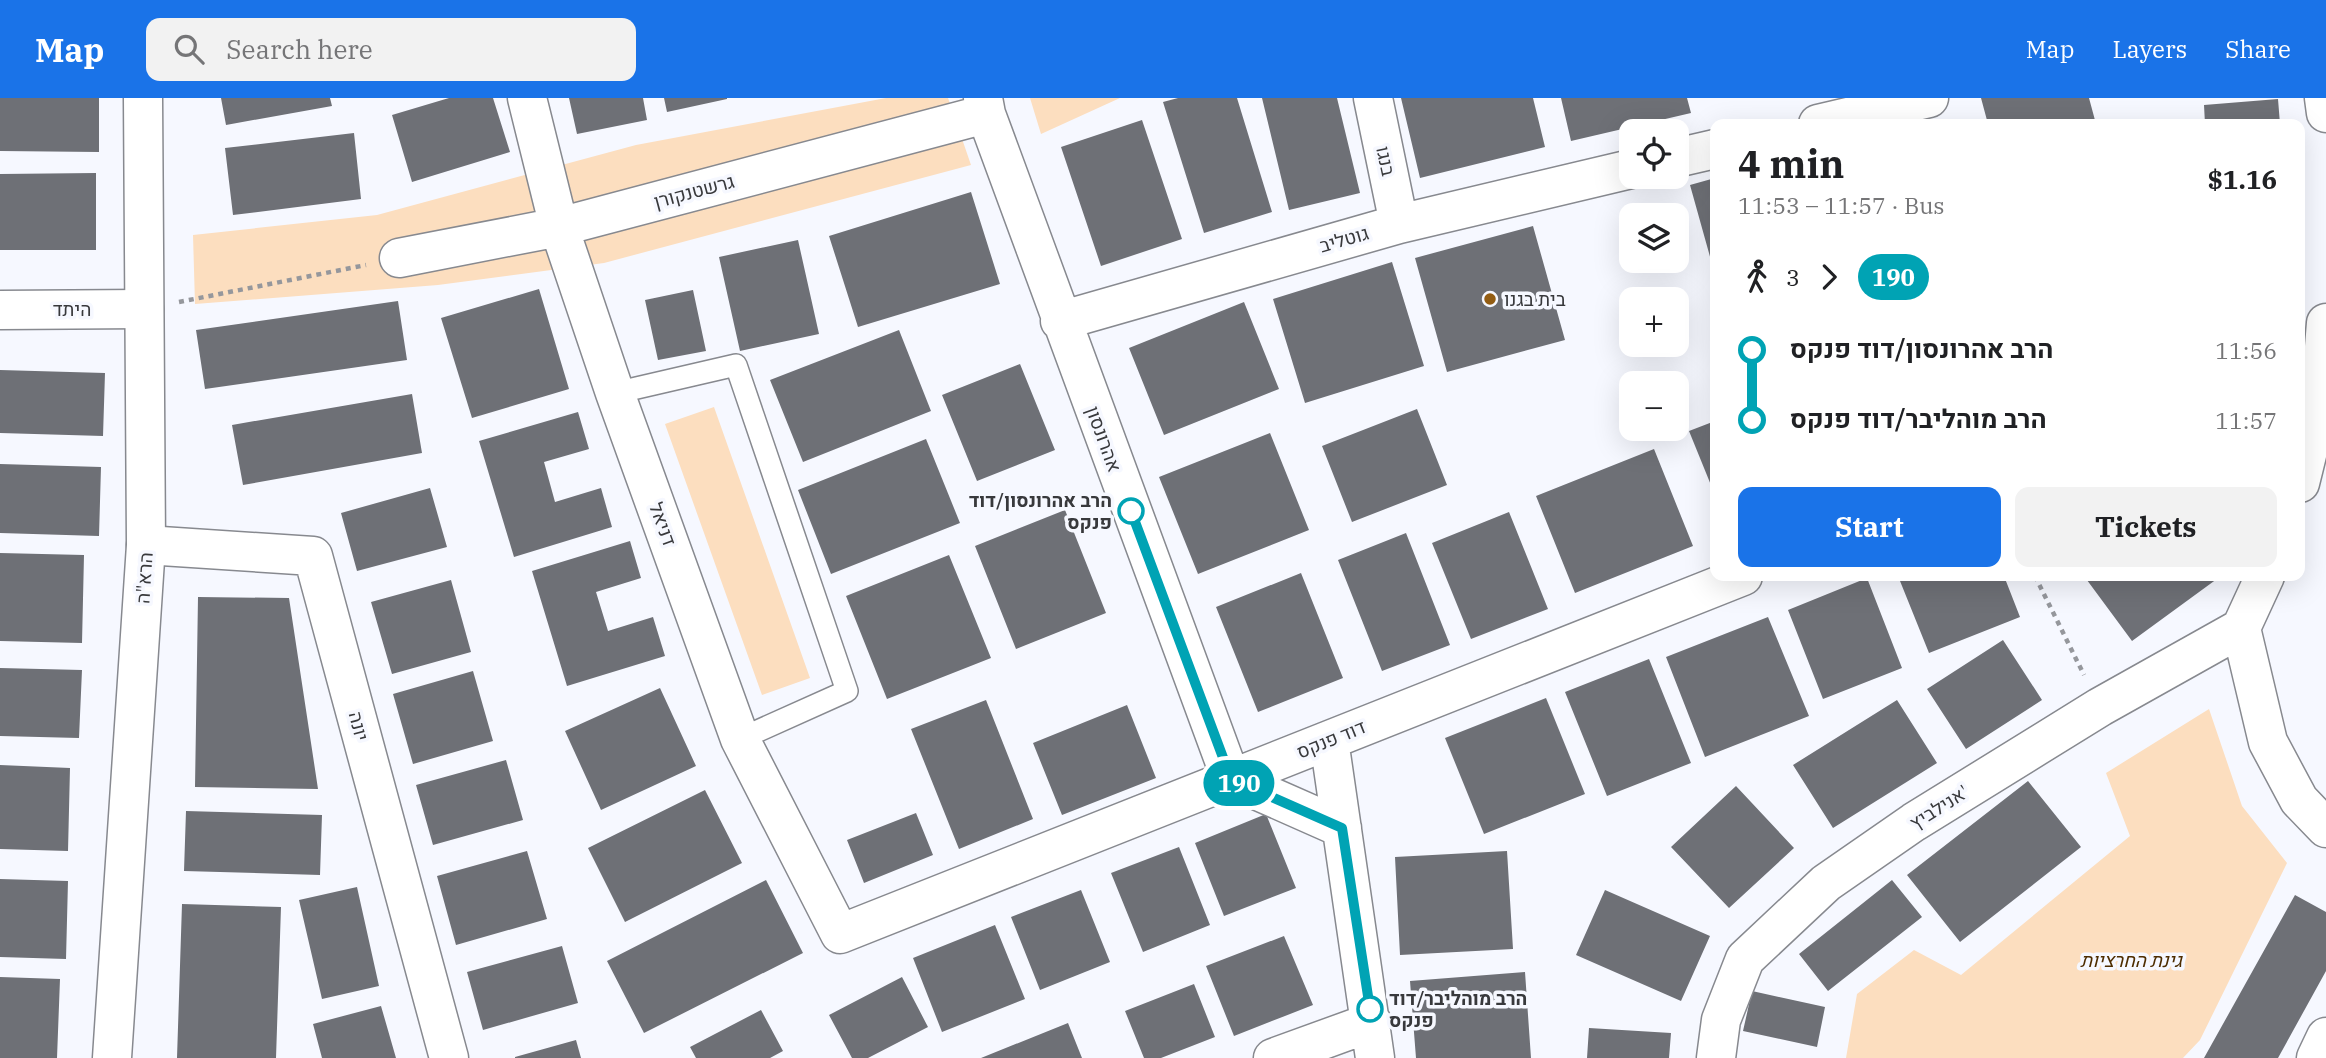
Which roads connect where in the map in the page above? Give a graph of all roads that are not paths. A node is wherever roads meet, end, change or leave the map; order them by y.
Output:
1 (143, 98) edge
2 (527, 98) edge
3 (1373, 98) edge
4 (1929, 98) edge
5 (2324, 98) edge
6 (985, 106) edge
7 (2326, 113) edge
8 (1839, 119) edge
9 (1935, 119) edge
10 (1710, 150) edge
11 (1689, 155) edge
12 (1619, 172) edge
13 (1399, 224) junction
14 (559, 227) junction
15 (399, 258) road end
16 (144, 309) junction
17 (0, 310) edge
18 (1060, 321) junction
19 (2326, 323) edge
20 (615, 393) junction
21 (2305, 463) edge
22 (146, 545) junction
23 (1730, 581) edge
24 (2263, 581) edge
25 (2241, 628) junction
26 (740, 739) junction
27 (1329, 740) junction
28 (1231, 779) junction
29 (1342, 828) junction
30 (2326, 828) edge
31 (840, 934) joint
32 (2326, 1037) edge
33 (1373, 1040) edge
34 (112, 1058) edge
35 (449, 1058) edge
36 (1273, 1058) edge
37 (1716, 1058) edge
38 (2316, 1058) edge

1 - 16 street, הרא"ה
2 - 14 street, דניאל
3 - 13 street, בנגו
4 - 8 street
4 - 9 street
5 - 7 street
6 - 14 street, גרשטנקורן
6 - 18 street, אהרונסון
10 - 11 street
12 - 13 street, גוטליב
13 - 18 street, גוטליב
14 - 15 street, גרשטנקורן
14 - 20 street, דניאל
16 - 17 street, היתד
16 - 22 street, הרא"ה
18 - 28 street, אהרונסון
19 - 21 street
20 - 26 street, דניאל
20 - 26 lane
22 - 34 street, הרא"ה
22 - 35 street, יונה
23 - 27 street, דוד פנקס
24 - 25 street
25 - 30 street
25 - 37 street, אנילביץ'
26 - 31 street, דניאל
27 - 28 street, דוד פנקס
27 - 29 street
28 - 29 street
28 - 31 street, דוד פנקס
29 - 33 street
32 - 38 street
33 - 36 street

